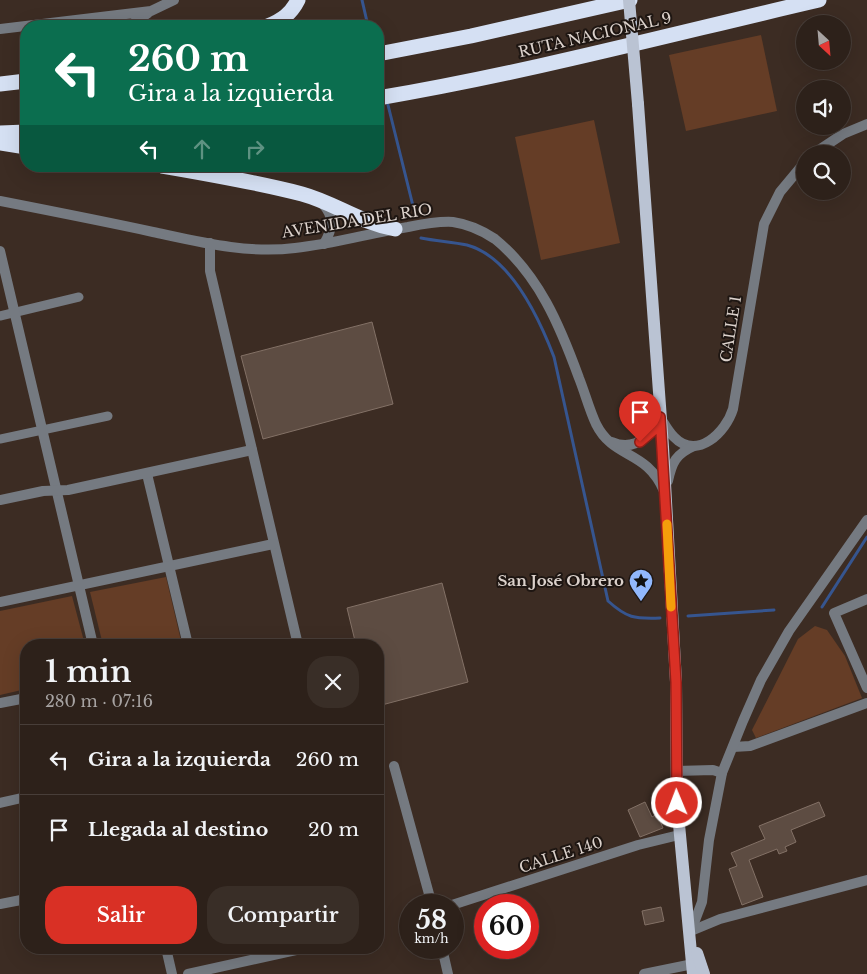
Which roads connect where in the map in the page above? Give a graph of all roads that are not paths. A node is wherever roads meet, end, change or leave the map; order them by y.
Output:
1 (174, 0) edge
2 (298, 0) edge
3 (630, 0) edge
4 (819, 0) edge
5 (151, 11) junction
6 (76, 20) edge
7 (138, 20) edge
8 (280, 20) edge
9 (20, 27) edge
10 (0, 29) edge
11 (384, 53) edge
12 (20, 82) edge
13 (0, 86) edge
14 (20, 88) edge
15 (384, 97) edge
16 (867, 124) edge
17 (20, 132) edge
18 (0, 133) edge
19 (0, 143) edge
20 (826, 145) edge
21 (20, 146) edge
22 (192, 172) edge
23 (796, 173) edge
24 (0, 201) edge
25 (321, 202) junction
26 (395, 229) junction
27 (210, 244) junction
28 (324, 244) junction
29 (0, 251) edge
30 (79, 297) dead end
31 (15, 312) junction
32 (0, 316) edge
33 (108, 416) dead end
34 (660, 417) junction
35 (43, 430) junction
36 (604, 438) junction
37 (0, 439) edge
38 (695, 446) junction
39 (252, 450) junction
40 (147, 474) junction
41 (56, 490) junction
42 (665, 495) junction
43 (0, 500) edge
44 (867, 520) edge
45 (274, 544) junction
46 (169, 567) junction
47 (79, 584) junction
48 (867, 599) edge
49 (0, 602) edge
50 (93, 639) edge
51 (187, 639) edge
52 (297, 639) edge
53 (867, 688) edge
54 (20, 699) edge
55 (0, 703) edge
56 (867, 703) edge
57 (733, 747) junction
58 (394, 766) dead end
59 (676, 771) junction
60 (722, 773) junction
61 (20, 798) edge
62 (0, 803) edge
63 (679, 835) junction
64 (867, 880) edge
65 (429, 894) edge
66 (20, 900) edge
67 (464, 902) edge
68 (0, 904) edge
69 (691, 931) junction
70 (167, 954) edge
71 (278, 954) edge
72 (445, 959) edge
73 (698, 969) edge
74 (172, 974) edge
75 (188, 974) edge
76 (448, 974) edge
77 (644, 974) edge

1 - 5 street
2 - 8 highway
3 - 11 highway, RUTA NACIONAL 9
3 - 34 main road, bridge
4 - 15 highway, RUTA NACIONAL 9
5 - 6 street
5 - 7 street
9 - 10 street
12 - 13 highway
13 - 14 highway
16 - 20 street
17 - 18 highway
19 - 21 highway
22 - 25 highway
23 - 38 street, CALLE 1
24 - 27 street, AVENIDA DEL RIO
25 - 26 highway
25 - 28 street
26 - 28 street, AVENIDA DEL RIO
26 - 36 street, AVENIDA DEL RIO
27 - 28 street, AVENIDA DEL RIO
27 - 39 street
29 - 31 street
30 - 31 street
31 - 32 street
31 - 35 street
33 - 35 street
34 - 36 street
34 - 38 street
34 - 42 main road
35 - 37 street
35 - 41 street
36 - 42 street, AVENIDA DEL RIO
38 - 42 street, CALLE 1
39 - 40 street
39 - 45 street
40 - 41 street
40 - 46 street
41 - 43 street
41 - 47 street
42 - 59 main road
44 - 57 street
45 - 46 street
45 - 52 street
46 - 47 street
46 - 51 street
47 - 49 street
47 - 50 street
48 - 53 street
54 - 55 street
56 - 57 street
57 - 60 street
58 - 65 street
59 - 60 street
59 - 63 main road
60 - 69 street
61 - 62 street
63 - 67 street, CALLE 140
63 - 69 main road
64 - 69 street
66 - 68 street
69 - 73 main road
70 - 74 street
71 - 75 street
72 - 76 street
73 - 77 street

